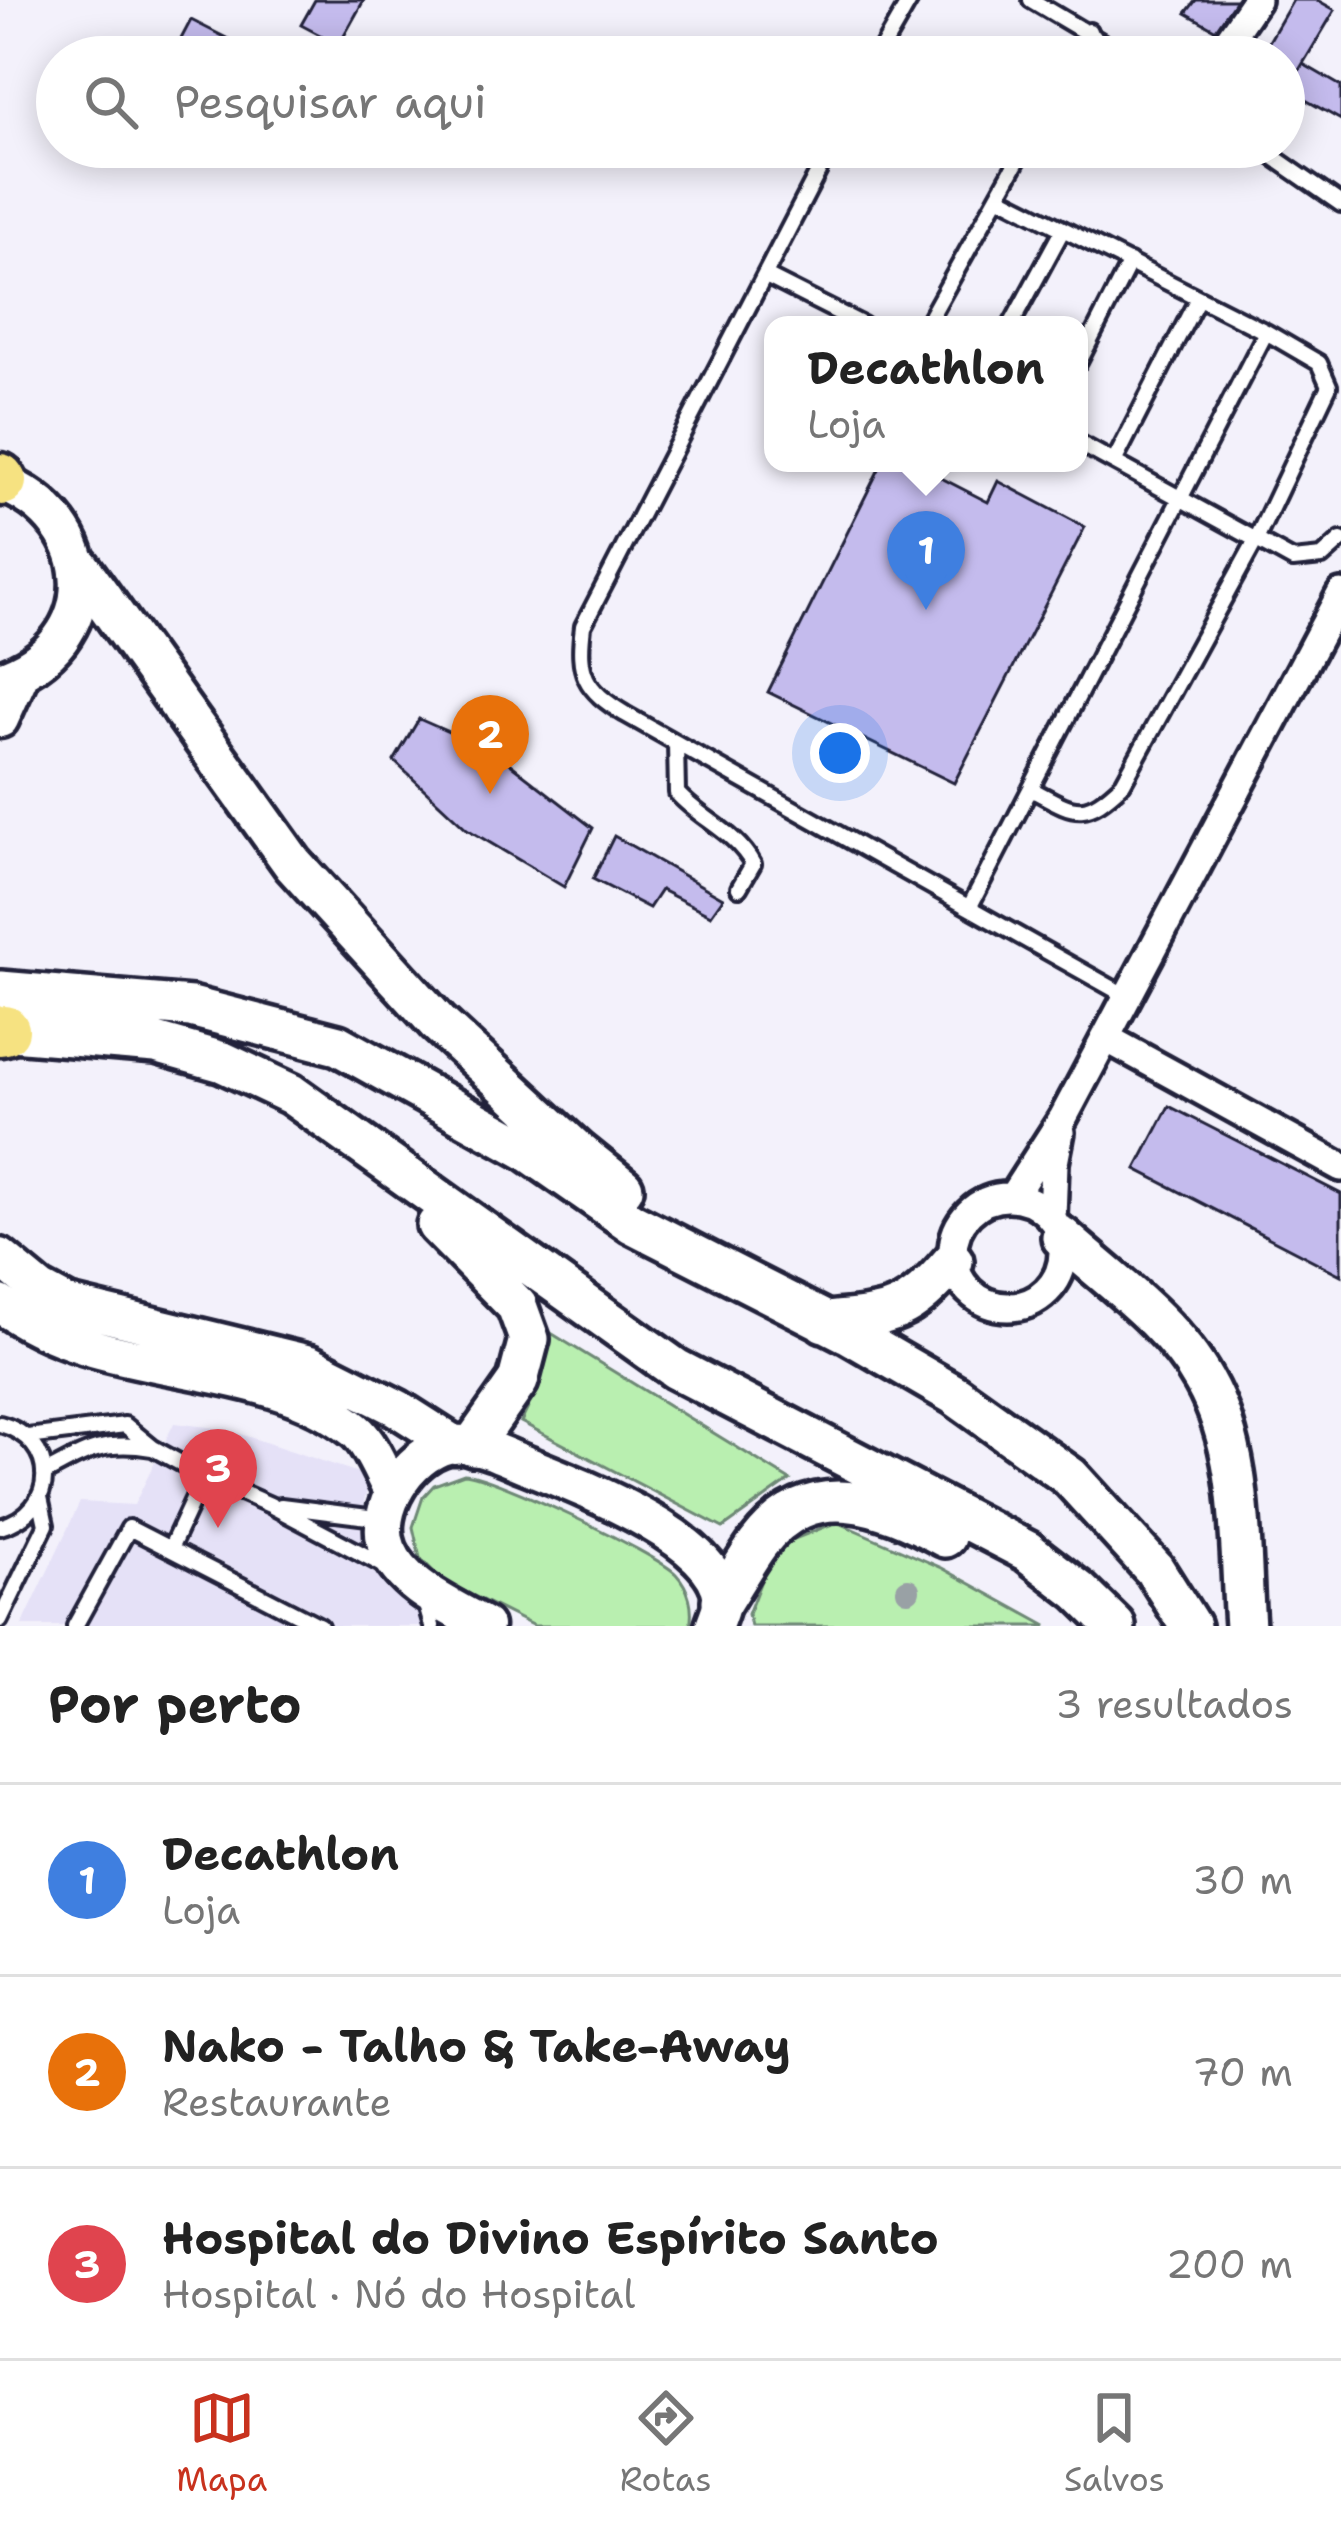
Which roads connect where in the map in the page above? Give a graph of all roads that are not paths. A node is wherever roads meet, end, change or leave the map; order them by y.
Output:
1 (910, 0) edge
2 (1031, 0) edge
3 (1256, 0) edge
4 (1089, 31) junction
5 (889, 36) edge
6 (1086, 36) edge
7 (1096, 36) edge
8 (1231, 36) edge
9 (820, 168) edge
10 (1013, 168) edge
11 (1289, 168) edge
12 (998, 196) junction
13 (1341, 204) edge
14 (1063, 229) junction
15 (1130, 262) junction
16 (766, 276) junction
17 (1198, 298) junction
18 (844, 316) edge
19 (931, 316) edge
20 (1016, 316) edge
21 (1266, 332) junction
22 (1088, 344) edge
23 (1088, 448) edge
24 (1114, 462) junction
25 (1, 480) edge
26 (1182, 500) junction
27 (1256, 540) junction
28 (1341, 540) edge
29 (80, 567) junction
30 (1341, 595) edge
31 (10, 677) edge
32 (0, 719) edge
33 (676, 742) junction
34 (1031, 789) junction
35 (739, 888) dead end
36 (970, 907) junction
37 (1128, 997) junction
38 (5, 1015) edge
39 (1106, 1038) junction
40 (1063, 1118) junction
41 (381, 1156) junction
42 (1341, 1167) edge
43 (1013, 1196) junction
44 (1057, 1227) junction
45 (0, 1257) edge
46 (952, 1261) junction
47 (730, 1274) junction
48 (0, 1304) edge
49 (824, 1322) junction
50 (0, 1424) edge
51 (28, 1436) junction
52 (464, 1444) junction
53 (153, 1448) junction
54 (44, 1474) junction
55 (204, 1476) junction
56 (40, 1497) junction
57 (270, 1505) junction
58 (389, 1506) junction
59 (0, 1527) edge
60 (171, 1547) junction
61 (413, 1582) junction
62 (718, 1613) edge
63 (0, 1619) edge
64 (75, 1626) edge
65 (320, 1626) edge
66 (432, 1626) edge
67 (484, 1626) edge
68 (1096, 1626) edge
69 (1115, 1626) edge
70 (1190, 1626) edge
71 (1245, 1626) edge

1 - 5 lane
2 - 4 lane
3 - 8 street
4 - 6 lane
4 - 7 lane
9 - 16 lane
10 - 12 lane
11 - 13 lane
12 - 14 lane
12 - 19 lane
14 - 15 lane
14 - 20 lane
15 - 17 lane
15 - 22 lane
16 - 18 lane
16 - 33 lane
17 - 21 lane
17 - 24 lane
21 - 26 lane
21 - 27 lane
23 - 24 lane
24 - 26 lane
25 - 29 street
26 - 27 lane
26 - 34 lane
27 - 28 lane
27 - 34 lane
29 - 31 street
29 - 47 main road
30 - 37 street
31 - 32 street
33 - 35 lane
33 - 36 lane
34 - 36 lane
36 - 37 lane
37 - 39 street
38 - 41 main road
38 - 47 main road
39 - 40 street
39 - 42 street
40 - 43 street
40 - 44 street
41 - 52 main road
41 - 69 main road
43 - 44 street
43 - 46 street
44 - 46 street
44 - 71 main road
45 - 52 street
46 - 49 main road
47 - 49 main road
48 - 58 street
49 - 70 main road
50 - 51 lane
51 - 53 lane
51 - 54 lane
52 - 58 street
52 - 62 street
53 - 54 lane
53 - 55 lane
54 - 56 lane
55 - 57 lane
55 - 60 lane
56 - 59 lane
56 - 63 lane
57 - 58 lane
57 - 61 lane
58 - 61 street
60 - 64 lane
60 - 65 lane
61 - 66 lane
61 - 67 street
62 - 68 main road

